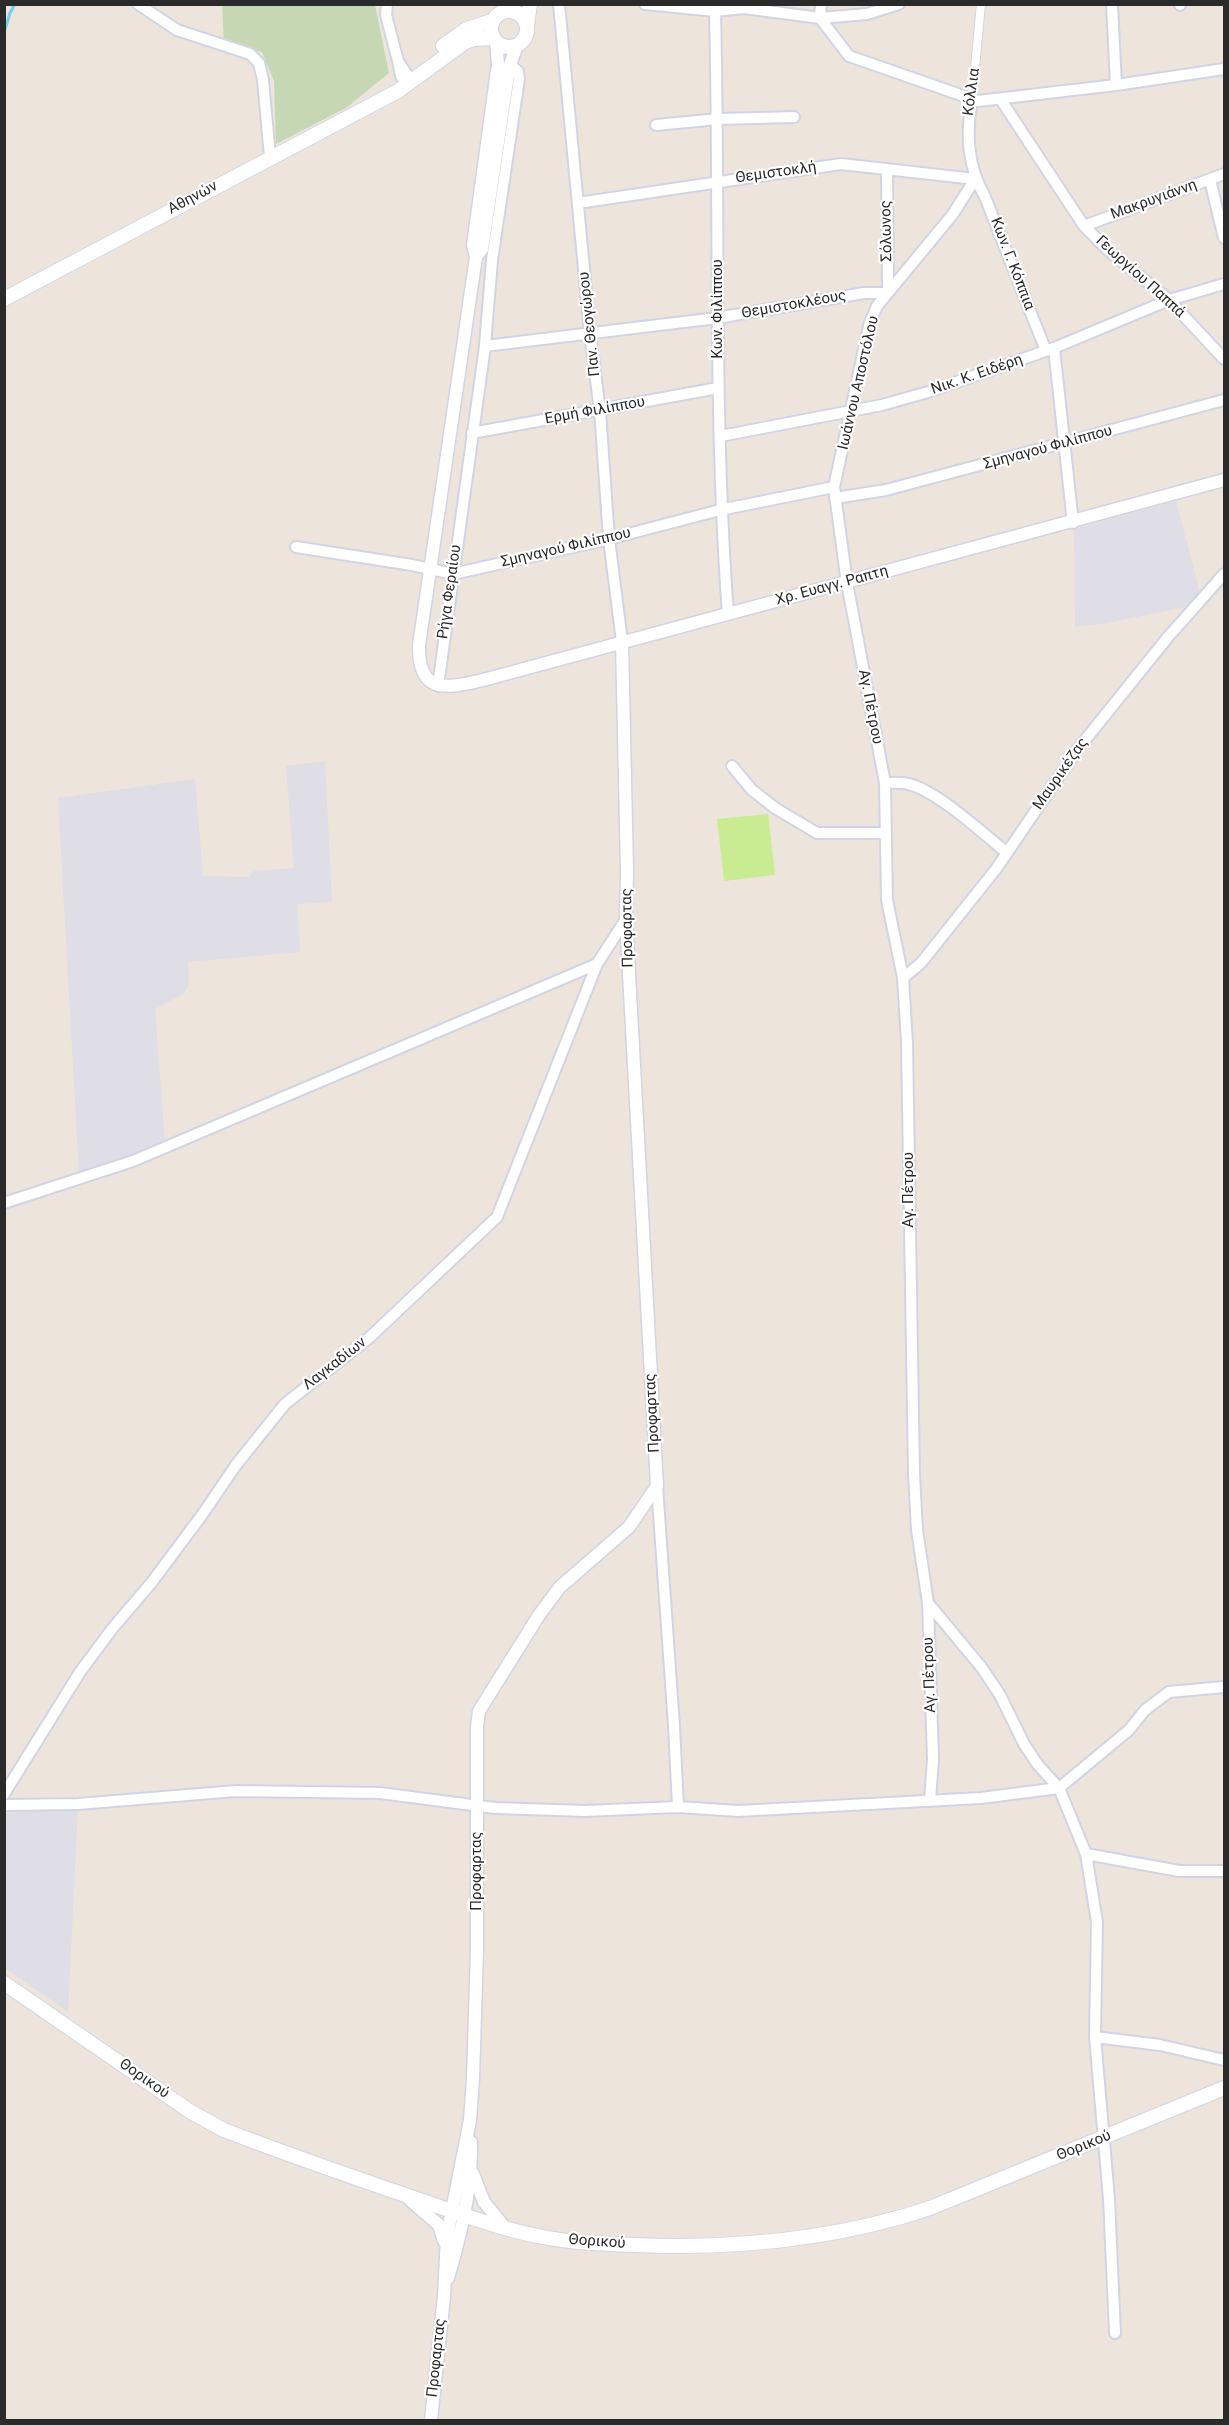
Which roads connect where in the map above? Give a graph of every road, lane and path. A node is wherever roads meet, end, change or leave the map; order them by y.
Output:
1 (138, 4) edge
2 (387, 4) edge
3 (530, 4) edge
4 (559, 4) edge
5 (645, 4) edge
6 (821, 4) edge
7 (899, 4) edge
8 (981, 4) edge
9 (1112, 4) edge
10 (511, 8) edge
11 (716, 8) edge
12 (820, 18) junction
13 (492, 21) junction
14 (527, 26) junction
15 (495, 40) junction
16 (517, 45) junction
17 (510, 65) junction
18 (1224, 69) edge
19 (406, 80) junction
20 (1116, 85) junction
21 (972, 99) junction
22 (1001, 100) junction
23 (794, 117) dead end
24 (718, 119) junction
25 (656, 125) dead end
26 (270, 157) junction
27 (887, 169) junction
28 (1224, 174) edge
29 (975, 179) junction
30 (1209, 180) junction
31 (718, 181) junction
32 (578, 203) junction
33 (1084, 226) junction
34 (1224, 238) edge
35 (476, 257) junction
36 (492, 260) junction
37 (1224, 284) edge
38 (888, 293) junction
39 (4, 299) edge
40 (1169, 300) junction
41 (717, 318) junction
42 (590, 333) junction
43 (485, 346) junction
44 (1050, 349) junction
45 (1224, 359) edge
46 (718, 388) junction
47 (1224, 400) edge
48 (852, 410) junction
49 (600, 411) junction
50 (472, 433) junction
51 (721, 436) junction
52 (1064, 444) junction
53 (1224, 480) edge
54 (835, 493) junction
55 (720, 510) junction
56 (1073, 523) junction
57 (609, 539) junction
58 (296, 547) dead end
59 (431, 569) junction
60 (453, 574) junction
61 (1224, 574) edge
62 (847, 583) junction
63 (728, 614) junction
64 (622, 642) junction
65 (438, 686) junction
66 (732, 766) dead end
67 (885, 783) junction
68 (885, 833) junction
69 (1007, 853) junction
70 (626, 919) junction
71 (597, 964) junction
72 (903, 978) junction
73 (4, 1203) edge
74 (657, 1486) junction
75 (928, 1603) junction
76 (1224, 1687) edge
77 (1059, 1788) junction
78 (4, 1794) edge
79 (930, 1801) junction
80 (4, 1805) edge
81 (477, 1805) junction
82 (678, 1807) junction
83 (1086, 1854) junction
84 (1224, 1871) edge
85 (4, 1983) edge
86 (1095, 2037) junction
87 (1224, 2060) edge
88 (1224, 2088) edge
89 (470, 2120) junction
90 (1104, 2138) junction
91 (472, 2171) junction
92 (405, 2196) junction
93 (458, 2214) junction
94 (506, 2229) junction
95 (444, 2259) junction
96 (444, 2296) junction
97 (1115, 2333) dead end
98 (432, 2421) edge

1 - 26 street
2 - 19 street
3 - 14 main road
4 - 32 street, Παν. Θεογώρου
5 - 11 street
6 - 12 street
7 - 12 street
8 - 21 street, Κόλλια
9 - 20 street
10 - 13 main road
10 - 14 main road
11 - 12 street
11 - 24 street, Κων. Φιλίππου
12 - 21 street
13 - 15 main road
13 - 19 main road, Αθηνών
14 - 16 main road
15 - 16 main road
15 - 19 main road, Αθηνών
15 - 35 street, Ρήγα Φεραίου
16 - 17 street, Ρήγα Φεραίου
17 - 35 street, Ρήγα Φεραίου
17 - 36 street, Ρήγα Φεραίου
18 - 20 street
19 - 26 main road, Αθηνών
20 - 22 street
21 - 22 street
21 - 29 street, Κόλλια
22 - 33 street, Γεωργίου Παππά
23 - 24 street
24 - 25 street
24 - 31 street, Κων. Φιλίππου
26 - 39 main road, Αθηνών
27 - 29 street, Θεμιστοκλή
27 - 31 street, Θεμιστοκλή
27 - 38 street, Σόλωνος
28 - 30 street, Μακρυγιάννη
29 - 38 street, Ιωάννου Αποστόλου
29 - 44 street, Κων. Γ. Κόππια
30 - 33 street, Μακρυγιάννη
30 - 34 street
31 - 32 street, Θεμιστοκλή
31 - 41 street, Κων. Φιλίππου
32 - 42 street, Παν. Θεογώρου
33 - 40 street, Γεωργίου Παππά
35 - 36 street
35 - 59 street, Ρήγα Φεραίου
36 - 43 street, Ρήγα Φεραίου
37 - 40 street, Νικ. Κ. Ειδέρη
38 - 41 street, Θεμιστοκλέους
38 - 48 street, Ιωάννου Αποστόλου
40 - 44 street, Νικ. Κ. Ειδέρη
40 - 45 street, Γεωργίου Παππά
41 - 42 street, Θεμιστοκλέους
41 - 46 street, Κων. Φιλίππου
42 - 43 street, Θεμιστοκλέους
42 - 49 street, Παν. Θεογώρου
43 - 50 street, Ρήγα Φεραίου
44 - 48 street, Νικ. Κ. Ειδέρη
44 - 52 street, Κων. Γ. Κόππια
46 - 49 street, Ερμή Φιλίππου
46 - 51 street, Κων. Φιλίππου
47 - 52 street, Σμηναγού Φιλίππου
48 - 51 street, Νικ. Κ. Ειδέρη
48 - 54 street, Ιωάννου Αποστόλου
49 - 50 street, Ερμή Φιλίππου
49 - 57 street, Παν. Θεογώρου
50 - 60 street, Ρήγα Φεραίου
51 - 55 street, Κων. Φιλίππου
52 - 54 street, Σμηναγού Φιλίππου
52 - 56 street, Κων. Γ. Κόππια
53 - 56 street, Χρ. Ευαγγ. Ραπτη
54 - 55 street, Σμηναγού Φιλίππου
54 - 62 street, Ιωάννου Αποστόλου
55 - 57 street, Σμηναγού Φιλίππου
55 - 63 street, Κων. Φιλίππου
56 - 62 street, Χρ. Ευαγγ. Ραπτη
57 - 60 street, Σμηναγού Φιλίππου
57 - 64 street, Παν. Θεογώρου
58 - 59 street, Σμηναγού Φιλίππου
59 - 60 street, Σμηναγού Φιλίππου
59 - 65 street, Ρήγα Φεραίου
60 - 65 street, Ρήγα Φεραίου
61 - 69 street, Μαυρικέζας
62 - 63 street, Χρ. Ευαγγ. Ραπτη
62 - 67 street, Αγ. Πέτρου
63 - 64 street, Χρ. Ευαγγ. Ραπτη
64 - 65 street, Χρ. Ευαγγ. Ραπτη
64 - 70 street, Προφαρτας
66 - 68 street
67 - 68 street, Αγ. Πέτρου
67 - 69 street
68 - 72 street, Αγ. Πέτρου
69 - 72 street, Μαυρικέζας
70 - 71 street, Λαγκαδίων
70 - 74 street, Προφαρτας
71 - 73 street
71 - 78 street, Λαγκαδίων
72 - 75 street, Αγ. Πέτρου
74 - 81 street, Προφαρτας
74 - 82 street
75 - 77 street
75 - 79 street, Αγ. Πέτρου
76 - 77 street
77 - 79 street
77 - 83 street
79 - 82 street
80 - 81 street
81 - 82 street
81 - 89 street, Προφαρτας
83 - 84 street
83 - 86 street
85 - 92 main road, Θορικού
86 - 87 street
86 - 90 street
88 - 90 main road, Θορικού
89 - 91 street, Προφαρτας
89 - 93 street, Προφαρτας
90 - 94 main road, Θορικού
90 - 97 street
91 - 93 street, Προφαρτας
91 - 94 street
92 - 93 main road, Θορικού
92 - 95 street
93 - 94 main road, Θορικού
93 - 95 street, Προφαρτας
93 - 96 street, Προφαρτας
95 - 96 street, Προφαρτας
96 - 98 street, Προφαρτας

